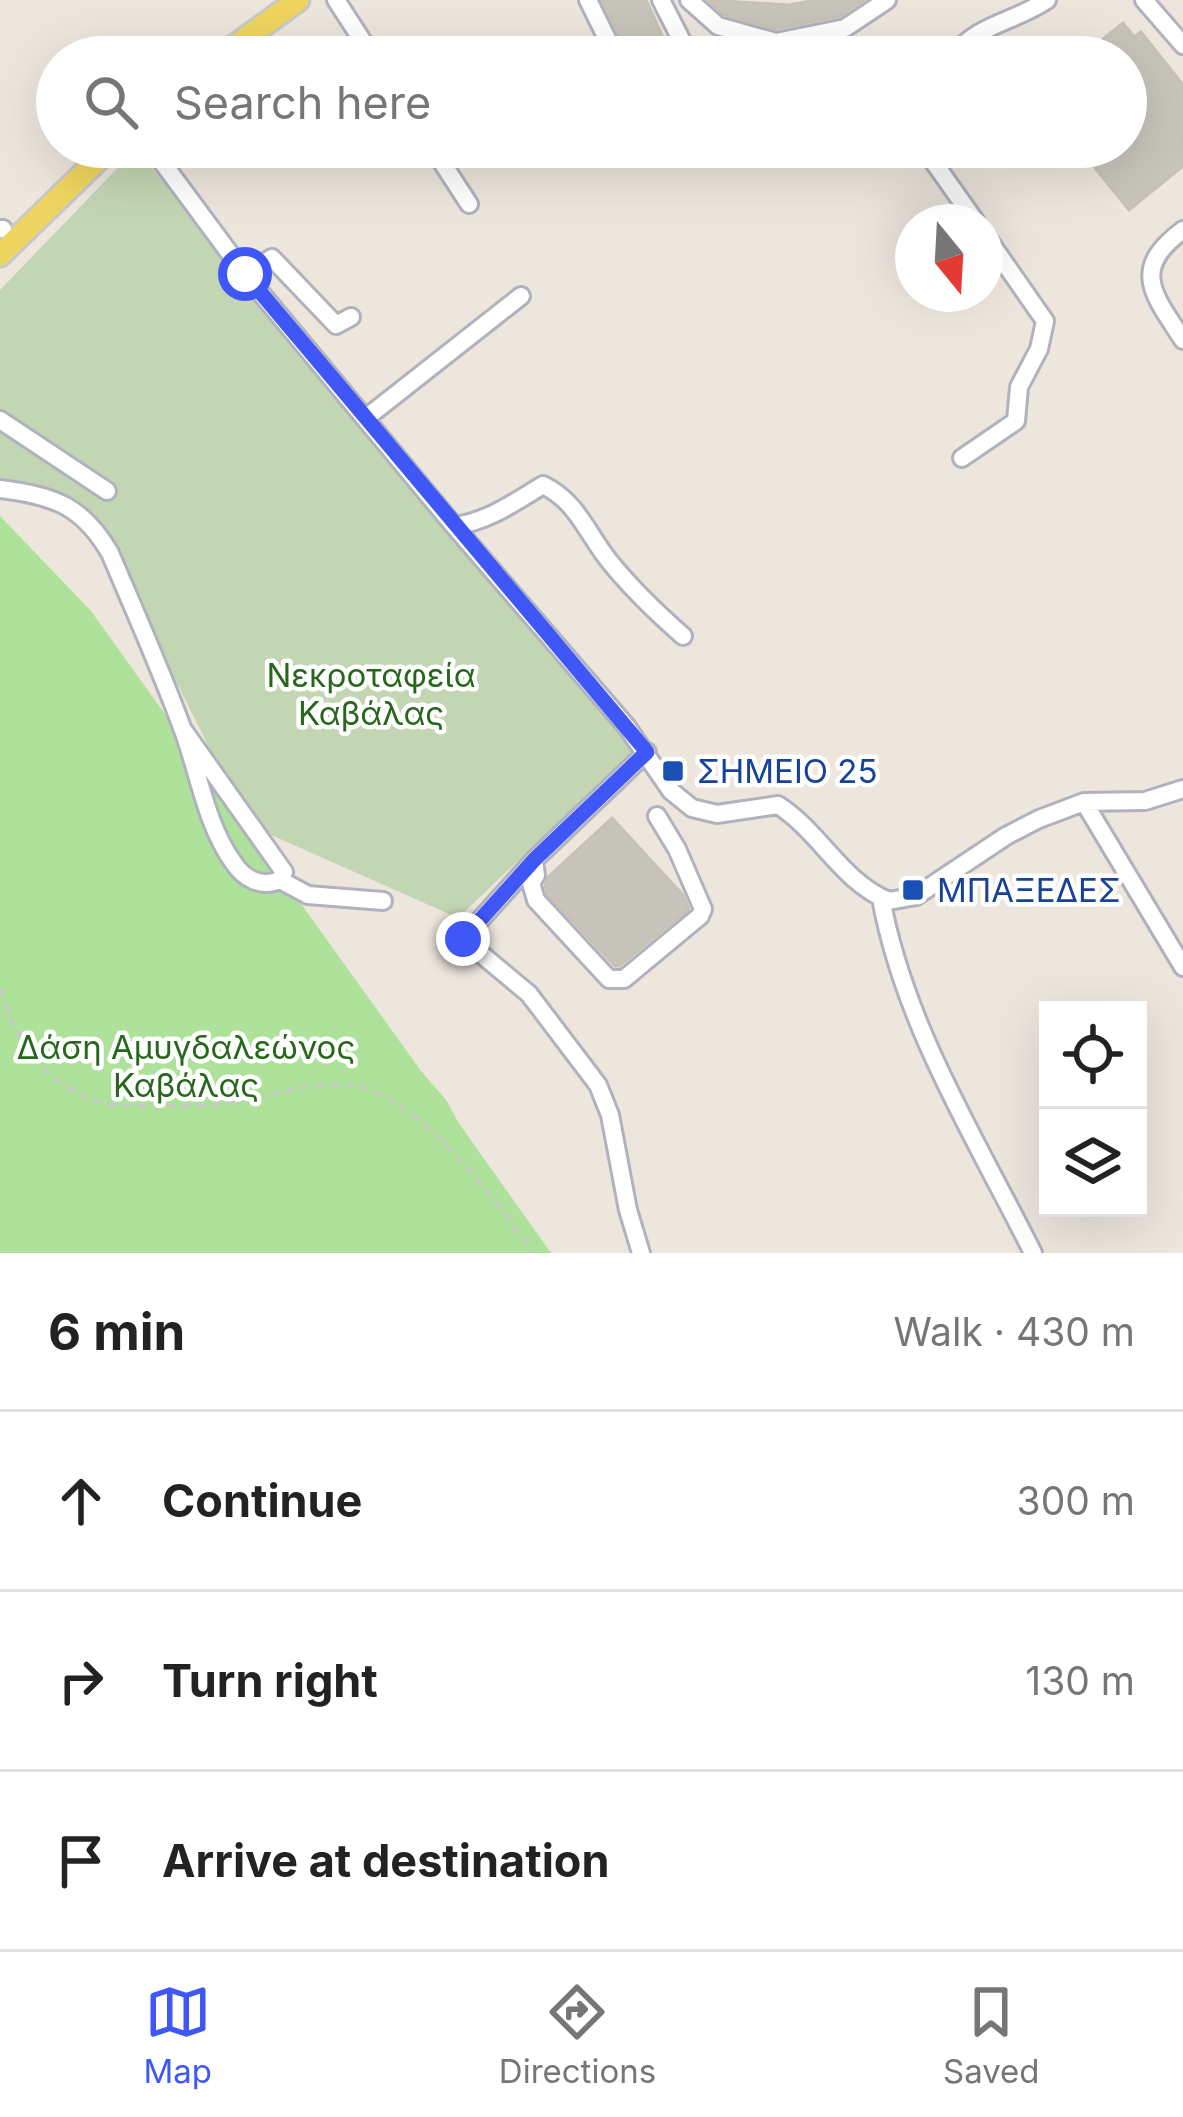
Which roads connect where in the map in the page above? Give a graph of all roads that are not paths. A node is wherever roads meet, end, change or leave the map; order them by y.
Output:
1 (298, 0) edge
2 (336, 0) edge
3 (588, 0) edge
4 (661, 0) edge
5 (688, 0) edge
6 (886, 0) edge
7 (1047, 0) edge
8 (1144, 0) edge
9 (249, 36) edge
10 (360, 36) edge
11 (606, 36) edge
12 (679, 36) edge
13 (754, 36) edge
14 (806, 36) edge
15 (969, 36) edge
16 (1183, 45) edge
17 (90, 168) edge
18 (167, 168) edge
19 (446, 168) edge
20 (938, 168) edge
21 (470, 204) dead end
22 (963, 204) edge
23 (1183, 230) edge
24 (0, 256) edge
25 (1003, 262) edge
26 (245, 274) junction
27 (521, 296) dead end
28 (351, 317) dead end
29 (1183, 340) edge
30 (366, 418) junction
31 (0, 420) edge
32 (962, 458) dead end
33 (0, 489) edge
34 (107, 491) dead end
35 (454, 526) junction
36 (683, 636) dead end
37 (184, 731) junction
38 (647, 752) junction
39 (1183, 789) edge
40 (1084, 802) junction
41 (657, 816) dead end
42 (534, 860) junction
43 (280, 880) junction
44 (881, 898) junction
45 (383, 901) dead end
46 (1183, 967) edge
47 (641, 1253) edge
48 (1033, 1253) edge

1 - 9 main road
2 - 10 street
3 - 11 street
4 - 12 street
5 - 13 street
6 - 14 street
7 - 15 street
8 - 16 street
17 - 24 main road
18 - 26 street
19 - 21 street
20 - 22 street
23 - 29 street
25 - 32 street
26 - 28 street
26 - 30 street
27 - 30 street
30 - 35 street
31 - 34 street
33 - 37 street
35 - 36 street
35 - 38 street
37 - 43 street
37 - 43 street
38 - 42 street
38 - 44 street
39 - 40 street
40 - 44 street
40 - 46 street
41 - 42 street
42 - 47 street
43 - 45 street
44 - 48 street

